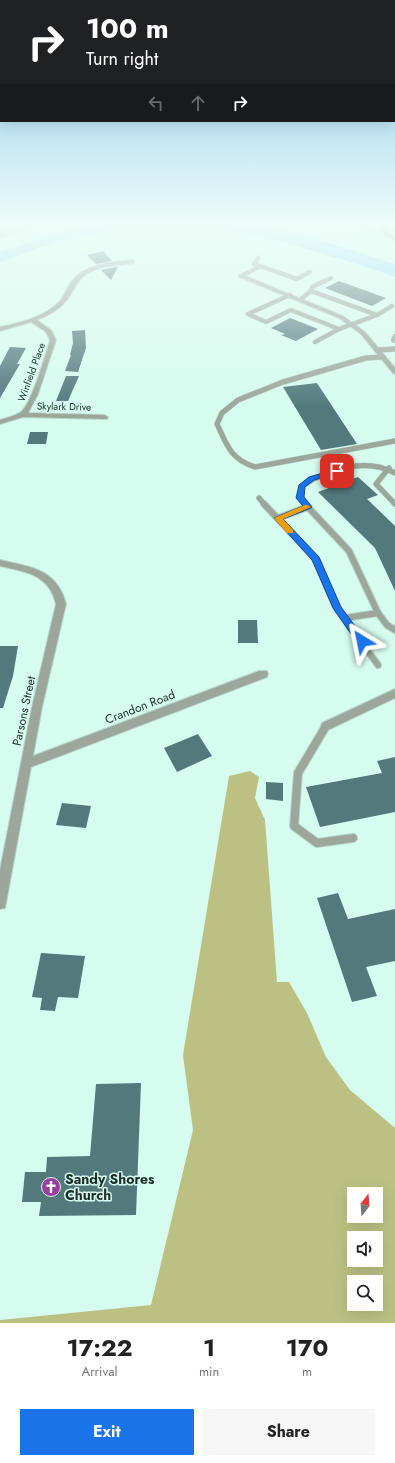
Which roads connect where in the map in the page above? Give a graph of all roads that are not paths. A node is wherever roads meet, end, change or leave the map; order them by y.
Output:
1 (74, 284) edge
2 (261, 284) edge
3 (319, 284) edge
4 (311, 291) junction
5 (290, 295) junction
6 (301, 299) junction
7 (275, 302) junction
8 (280, 304) dead end
9 (392, 306) dead end
10 (285, 307) dead end
11 (291, 310) junction
12 (296, 312) junction
13 (377, 315) junction
14 (296, 317) dead end
15 (32, 320) junction
16 (318, 320) junction
17 (306, 321) dead end
18 (353, 324) junction
19 (0, 329) edge
20 (338, 329) junction
21 (395, 336) edge
22 (395, 341) edge
23 (314, 342) dead end
24 (395, 349) edge
25 (377, 350) junction
26 (383, 357) junction
27 (395, 372) edge
28 (22, 415) junction
29 (104, 416) dead end
30 (0, 422) edge
31 (395, 441) edge
32 (389, 468) junction
33 (395, 473) edge
34 (259, 498) dead end
35 (395, 504) edge
36 (308, 507) junction
37 (278, 518) junction
38 (0, 563) edge
39 (378, 613) junction
40 (345, 618) junction
41 (395, 630) edge
42 (378, 665) dead end
43 (263, 674) dead end
44 (395, 693) edge
45 (326, 726) joint
46 (26, 764) junction
47 (353, 838) dead end
48 (0, 903) edge

1 - 15 street
2 - 5 street
3 - 4 lane
4 - 6 lane
4 - 13 lane
5 - 6 street
5 - 7 lane
6 - 18 street
7 - 8 lane
7 - 11 lane
9 - 13 lane
10 - 11 lane
11 - 12 lane
12 - 14 lane
12 - 16 lane
13 - 18 lane
15 - 19 street
15 - 28 street, Winfield Place
16 - 17 lane
16 - 20 lane
18 - 20 lane
18 - 25 street
20 - 23 lane
21 - 22 lane
24 - 25 lane
25 - 26 street
26 - 27 street
26 - 31 lane
28 - 29 street, Skylark Drive
28 - 30 street, Skylark Drive
32 - 33 lane
32 - 35 lane
32 - 36 lane
34 - 37 lane
36 - 37 lane
36 - 39 lane
37 - 40 lane
38 - 46 street, Parsons Street
39 - 40 lane
39 - 41 lane
40 - 42 lane
43 - 46 street, Crandon Road
44 - 45 street
45 - 47 lane
46 - 48 street, Parsons Street

